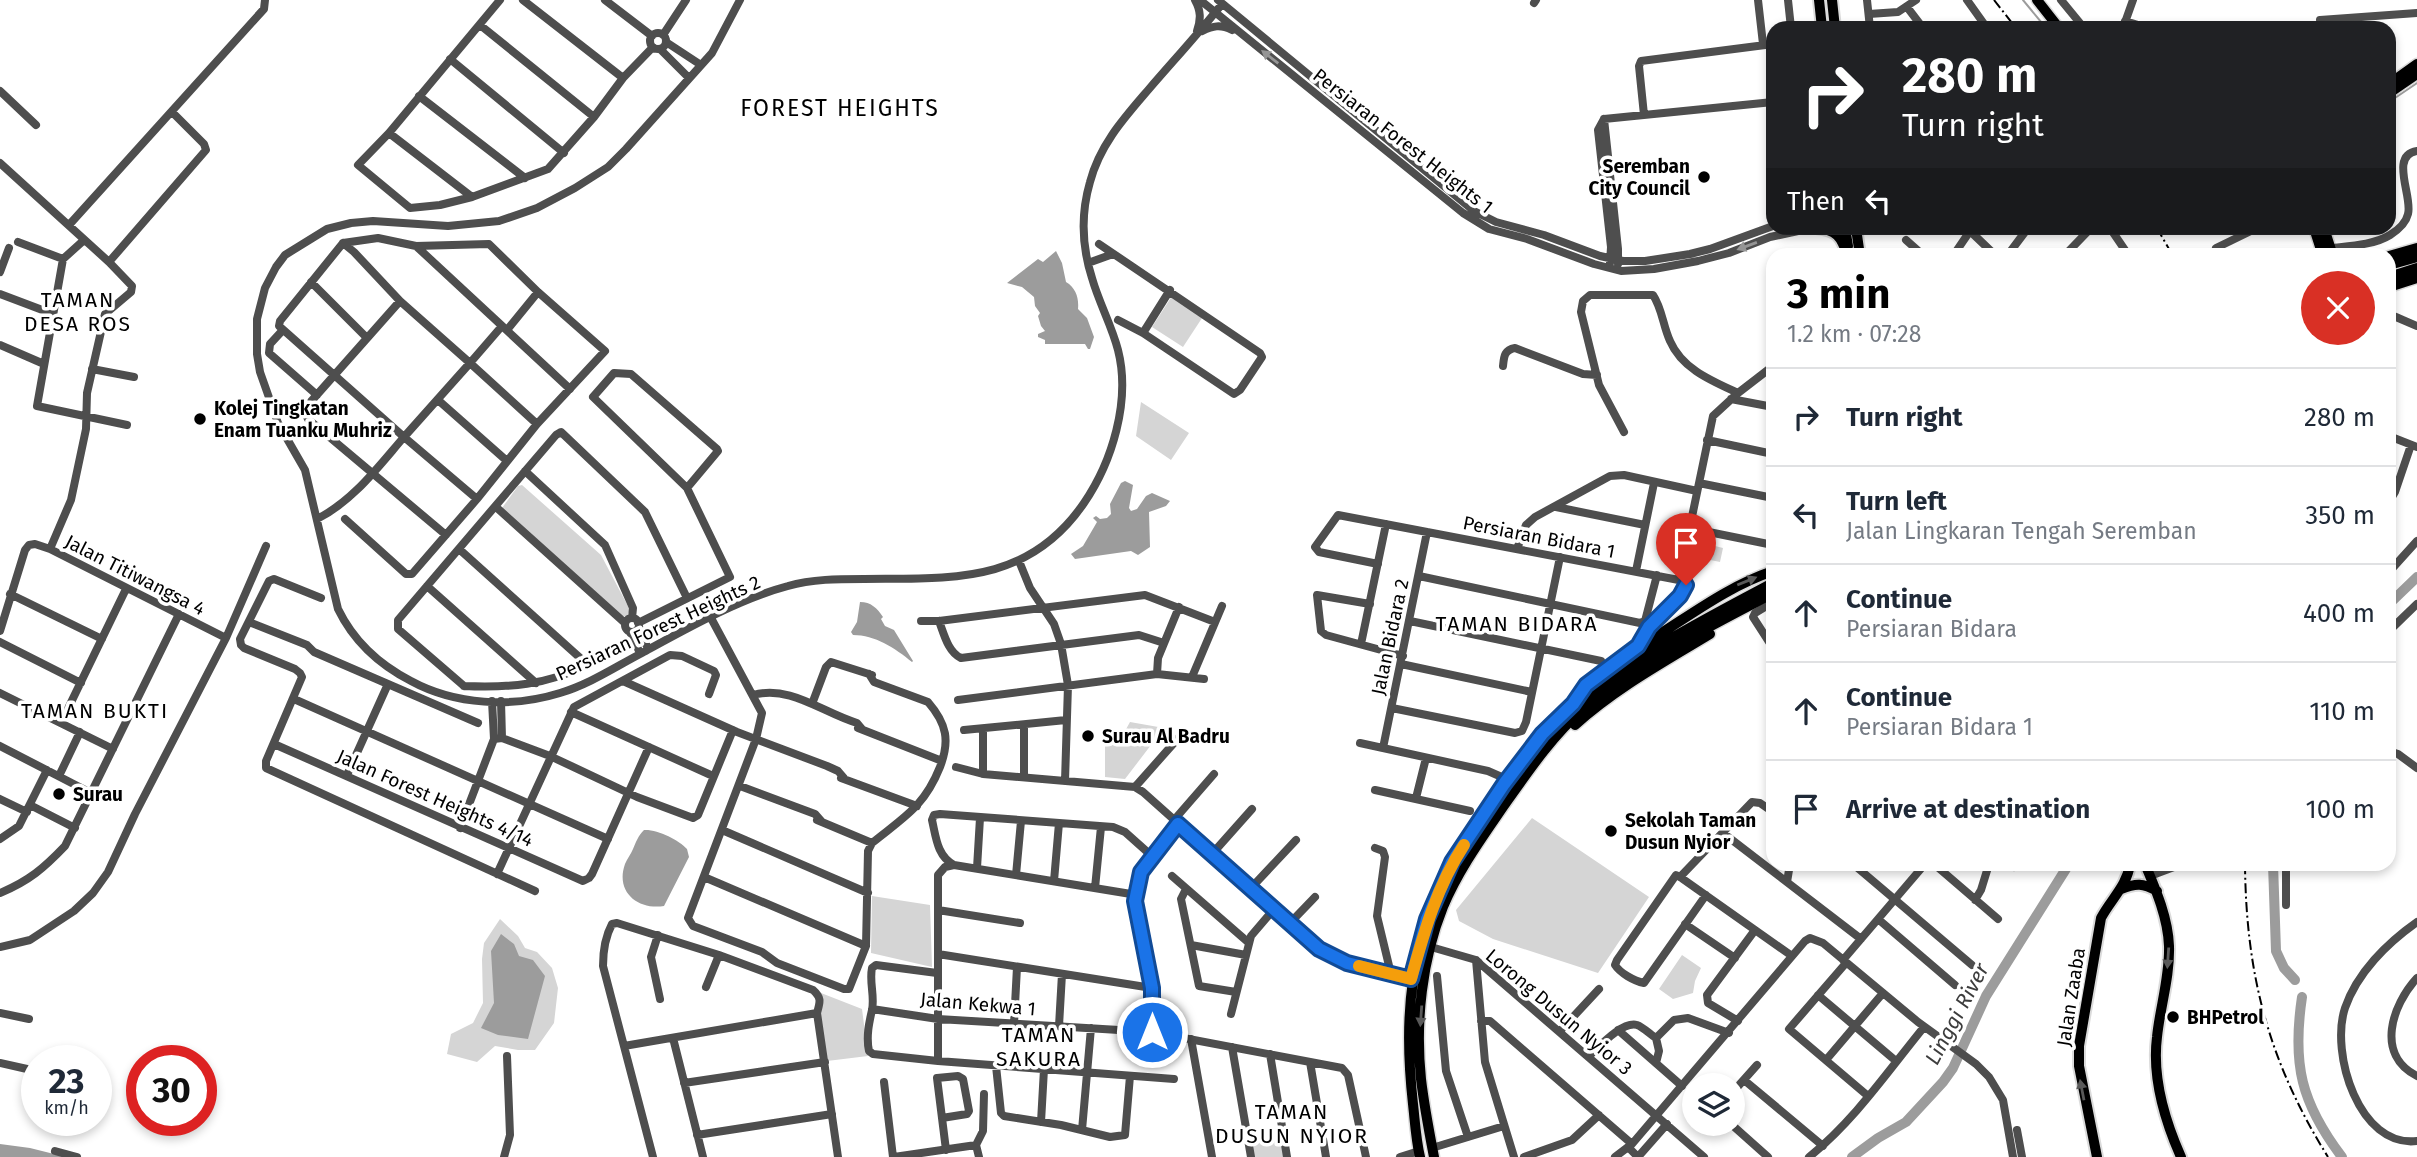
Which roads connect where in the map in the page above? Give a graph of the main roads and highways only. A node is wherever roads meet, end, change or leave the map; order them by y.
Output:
1 (1819, 0) edge
2 (1832, 0) edge
3 (2037, 0) edge
4 (1821, 21) edge
5 (1834, 21) edge
6 (2053, 21) edge
7 (2417, 64) edge
8 (2417, 74) edge
9 (2396, 79) edge
10 (2396, 88) edge
11 (2417, 248) edge
12 (2396, 254) edge
13 (2417, 257) edge
14 (2396, 265) edge
15 (2404, 266) junction
16 (2417, 268) edge
17 (2396, 272) edge
18 (2417, 278) edge
19 (2396, 285) edge
20 (1766, 574) edge
21 (1766, 595) edge
22 (1766, 595) edge
23 (1766, 596) edge
24 (1573, 704) junction
25 (1539, 759) junction
26 (2128, 871) edge
27 (2148, 871) edge
28 (2122, 889) junction
29 (2157, 891) junction
30 (2159, 1089) junction
31 (1433, 1153) edge
32 (1419, 1154) edge
33 (2096, 1157) edge
34 (2174, 1157) edge
35 (2181, 1157) edge

1 - 4 highway
2 - 5 highway
3 - 6 main road
7 - 9 main road
8 - 10 main road
11 - 12 main road
13 - 15 main road
14 - 15 main road
15 - 16 main road
15 - 17 main road
18 - 19 main road
24 -> 20 main road
21 - 25 main road
22 - 24 main road
23 - 25 main road
24 - 32 main road
25 -> 31 main road
26 - 28 highway, Jalan Zaaba
27 - 29 highway
28 - 29 highway
33 -> 28 highway, Jalan Zaaba
29 -> 30 highway
30 - 34 highway
30 - 35 highway

